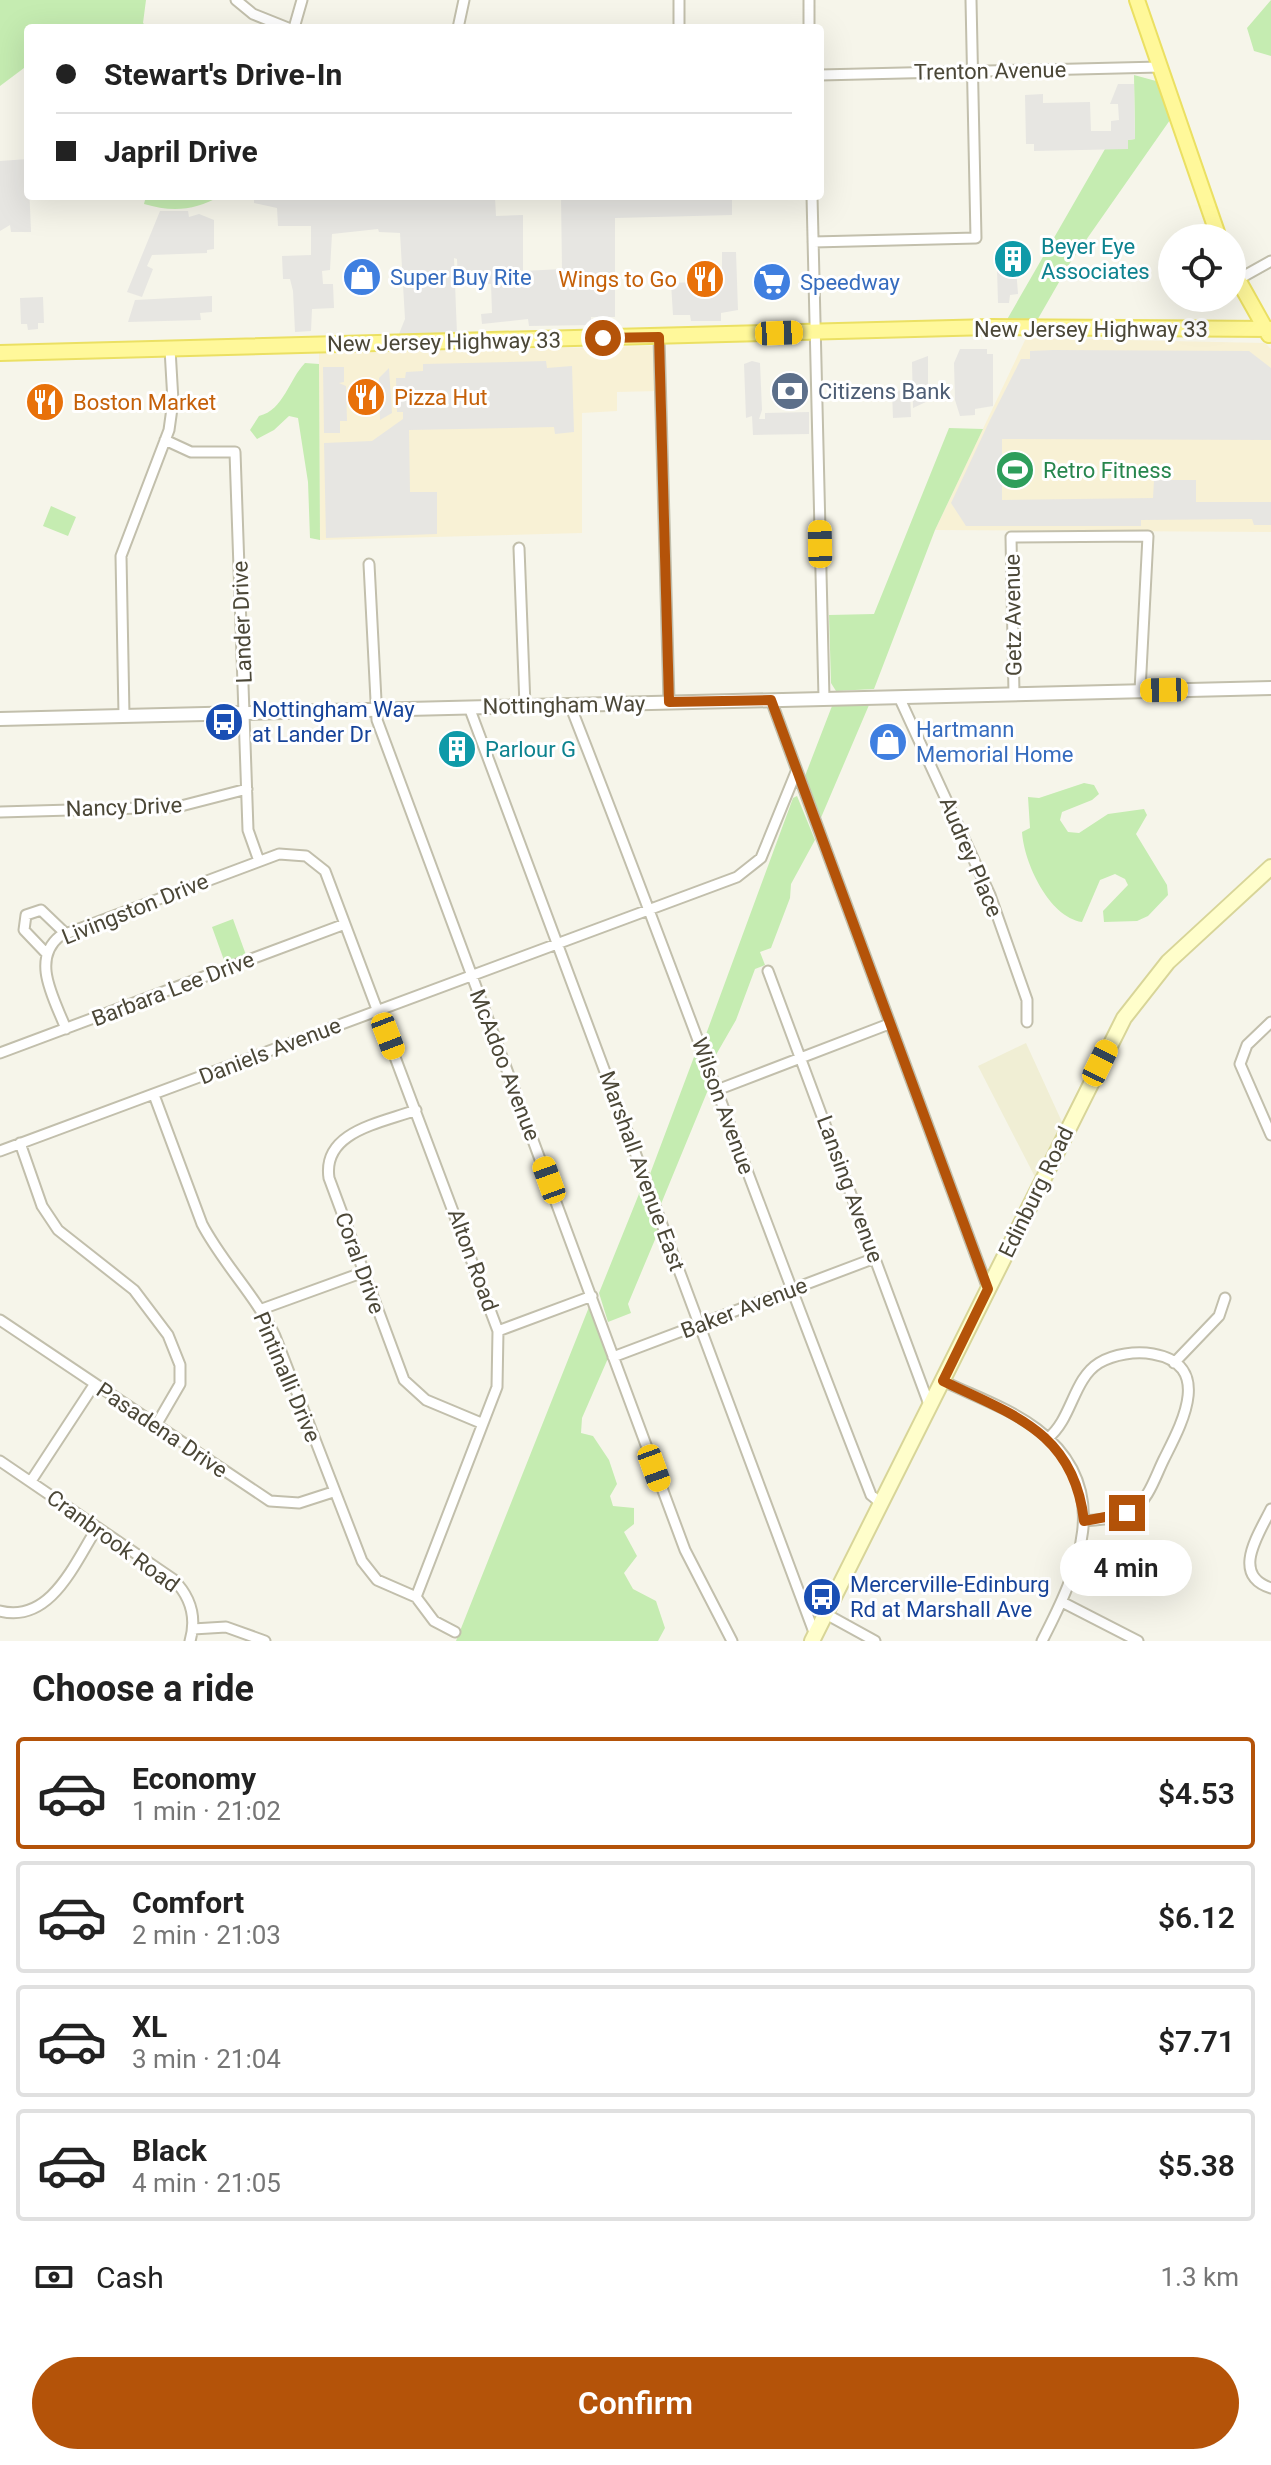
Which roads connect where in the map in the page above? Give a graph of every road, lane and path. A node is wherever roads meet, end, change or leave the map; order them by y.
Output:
1 (236, 0) edge
2 (302, 0) edge
3 (464, 0) edge
4 (679, 0) edge
5 (809, 0) edge
6 (971, 0) edge
7 (1137, 0) edge
8 (278, 24) edge
9 (295, 24) edge
10 (459, 24) edge
11 (679, 24) edge
12 (809, 24) edge
13 (1160, 67) junction
14 (972, 72) junction
15 (824, 75) edge
16 (812, 200) edge
17 (1214, 224) edge
18 (813, 242) junction
19 (1271, 261) edge
20 (1246, 270) edge
21 (1246, 294) edge
22 (815, 332) junction
23 (1269, 332) edge
24 (659, 337) junction
25 (170, 349) junction
26 (0, 353) edge
27 (165, 440) junction
28 (519, 548) dead end
29 (369, 564) dead end
30 (1271, 688) edge
31 (1140, 691) junction
32 (1014, 694) junction
33 (899, 697) junction
34 (824, 698) junction
35 (771, 700) junction
36 (669, 702) junction
37 (570, 705) junction
38 (525, 706) junction
39 (469, 707) junction
40 (374, 709) junction
41 (245, 712) junction
42 (124, 715) junction
43 (0, 719) edge
44 (796, 772) junction
45 (247, 789) junction
46 (0, 812) edge
47 (259, 861) junction
48 (1271, 867) edge
49 (650, 909) junction
50 (345, 924) junction
51 (65, 933) junction
52 (558, 944) junction
53 (46, 953) junction
54 (768, 971) dead end
55 (471, 975) junction
56 (379, 1010) junction
57 (1027, 1022) dead end
58 (1271, 1022) edge
59 (889, 1024) junction
60 (66, 1029) junction
61 (0, 1053) edge
62 (801, 1058) junction
63 (717, 1090) junction
64 (154, 1095) junction
65 (416, 1110) junction
66 (1271, 1135) edge
67 (20, 1143) junction
68 (0, 1151) edge
69 (875, 1258) junction
70 (364, 1272) junction
71 (988, 1289) junction
72 (790, 1290) junction
73 (592, 1296) junction
74 (1225, 1298) dead end
75 (262, 1309) junction
76 (0, 1320) edge
77 (699, 1325) junction
78 (498, 1331) junction
79 (613, 1357) junction
80 (1174, 1363) junction
81 (943, 1381) junction
82 (94, 1385) junction
83 (930, 1407) junction
84 (481, 1423) junction
85 (155, 1427) junction
86 (1048, 1438) junction
87 (0, 1461) edge
88 (31, 1481) junction
89 (333, 1492) junction
90 (882, 1504) junction
91 (1271, 1509) edge
92 (1084, 1521) junction
93 (97, 1528) junction
94 (1271, 1588) edge
95 (416, 1597) junction
96 (1062, 1602) junction
97 (0, 1611) edge
98 (826, 1614) junction
99 (193, 1629) junction
100 (455, 1632) dead end
101 (814, 1638) edge
102 (190, 1641) edge
103 (265, 1641) edge
104 (732, 1641) edge
105 (875, 1641) edge
106 (1042, 1641) edge
107 (1138, 1641) edge

1 - 8 street
2 - 9 street
3 - 10 street
4 - 11 street
5 - 12 street
6 - 14 street
7 - 13 main road
13 - 14 street, Trenton Avenue
13 - 17 main road
14 - 15 street, Trenton Avenue
14 - 18 street
16 - 18 street
18 - 22 street
19 - 20 street
21 - 23 main road
22 - 23 main road, New Jersey Highway 33
22 - 24 main road, New Jersey Highway 33
22 - 34 street
24 - 25 main road, New Jersey Highway 33
24 - 36 street
25 - 26 main road, New Jersey Highway 33
25 - 27 street
27 - 41 street, Lander Drive
27 - 42 street
28 - 38 street
29 - 40 street, McAdoo Avenue
30 - 31 street, Nottingham Way
31 - 32 street, Nottingham Way
31 - 32 street, Getz Avenue
32 - 33 street, Nottingham Way
33 - 34 street, Nottingham Way
33 - 57 street, Audrey Place
34 - 35 street, Nottingham Way
35 - 36 street, Nottingham Way
35 - 44 street
36 - 37 street, Nottingham Way
37 - 38 street, Nottingham Way
37 - 49 street, Wilson Avenue
38 - 39 street, Nottingham Way
39 - 40 street, Nottingham Way
39 - 52 street, Marshall Avenue East
40 - 41 street, Nottingham Way
40 - 55 street, McAdoo Avenue
41 - 42 street, Nottingham Way
41 - 45 street, Lander Drive
42 - 43 street, Nottingham Way
44 - 49 street, Daniels Avenue
44 - 59 street
45 - 46 street, Nancy Drive
45 - 47 street, Lander Drive
47 - 50 street, Livingston Drive
47 - 51 street, Livingston Drive
48 - 71 main road, Edinburg Road
49 - 52 street, Daniels Avenue
49 - 63 street, Wilson Avenue
50 - 56 street, Alton Road
50 - 60 street, Barbara Lee Drive
51 - 53 street, Livingston Drive
51 - 53 street
52 - 55 street, Daniels Avenue
52 - 77 street, Marshall Avenue East
53 - 60 street, Livingston Drive
54 - 62 street, Lansing Avenue
55 - 56 street, Daniels Avenue
55 - 73 street, McAdoo Avenue
56 - 64 street, Daniels Avenue
56 - 65 street, Alton Road
58 - 66 street
59 - 62 street
59 - 71 street
60 - 61 street, Barbara Lee Drive
62 - 63 street
62 - 69 street, Lansing Avenue
63 - 72 street, Wilson Avenue
64 - 67 street, Daniels Avenue
64 - 75 street, Pintinalli Drive
65 - 70 street, Coral Drive
65 - 78 street, Alton Road
67 - 68 street, Daniels Avenue
67 - 85 street
69 - 72 street, Baker Avenue
69 - 83 street, Lansing Avenue
70 - 75 street
70 - 84 street, Coral Drive
71 - 81 main road, Edinburg Road
72 - 77 street, Baker Avenue
72 - 90 street, Wilson Avenue
73 - 78 street
73 - 79 street, McAdoo Avenue
74 - 80 street
75 - 89 street, Pintinalli Drive
76 - 82 street, Pasadena Drive
77 - 79 street, Baker Avenue
77 - 101 street, Marshall Avenue East
78 - 84 street, Alton Road
79 - 104 street, McAdoo Avenue
80 - 86 street
80 - 92 street
81 - 83 main road, Edinburg Road
81 - 86 street
82 - 85 street, Pasadena Drive
82 - 88 street
83 - 90 main road, Edinburg Road
84 - 95 street, Alton Road
85 - 89 street, Pasadena Drive
86 - 92 street
87 - 88 street, Cranbrook Road
88 - 93 street, Cranbrook Road
89 - 95 street, Pintinalli Drive
90 - 98 main road, Edinburg Road
91 - 94 street
92 - 96 street
93 - 97 street
93 - 99 street, Cranbrook Road
95 - 100 street
96 - 106 street
96 - 107 street
98 - 101 main road, Edinburg Road
98 - 105 street
99 - 102 street, Cranbrook Road
99 - 103 street

